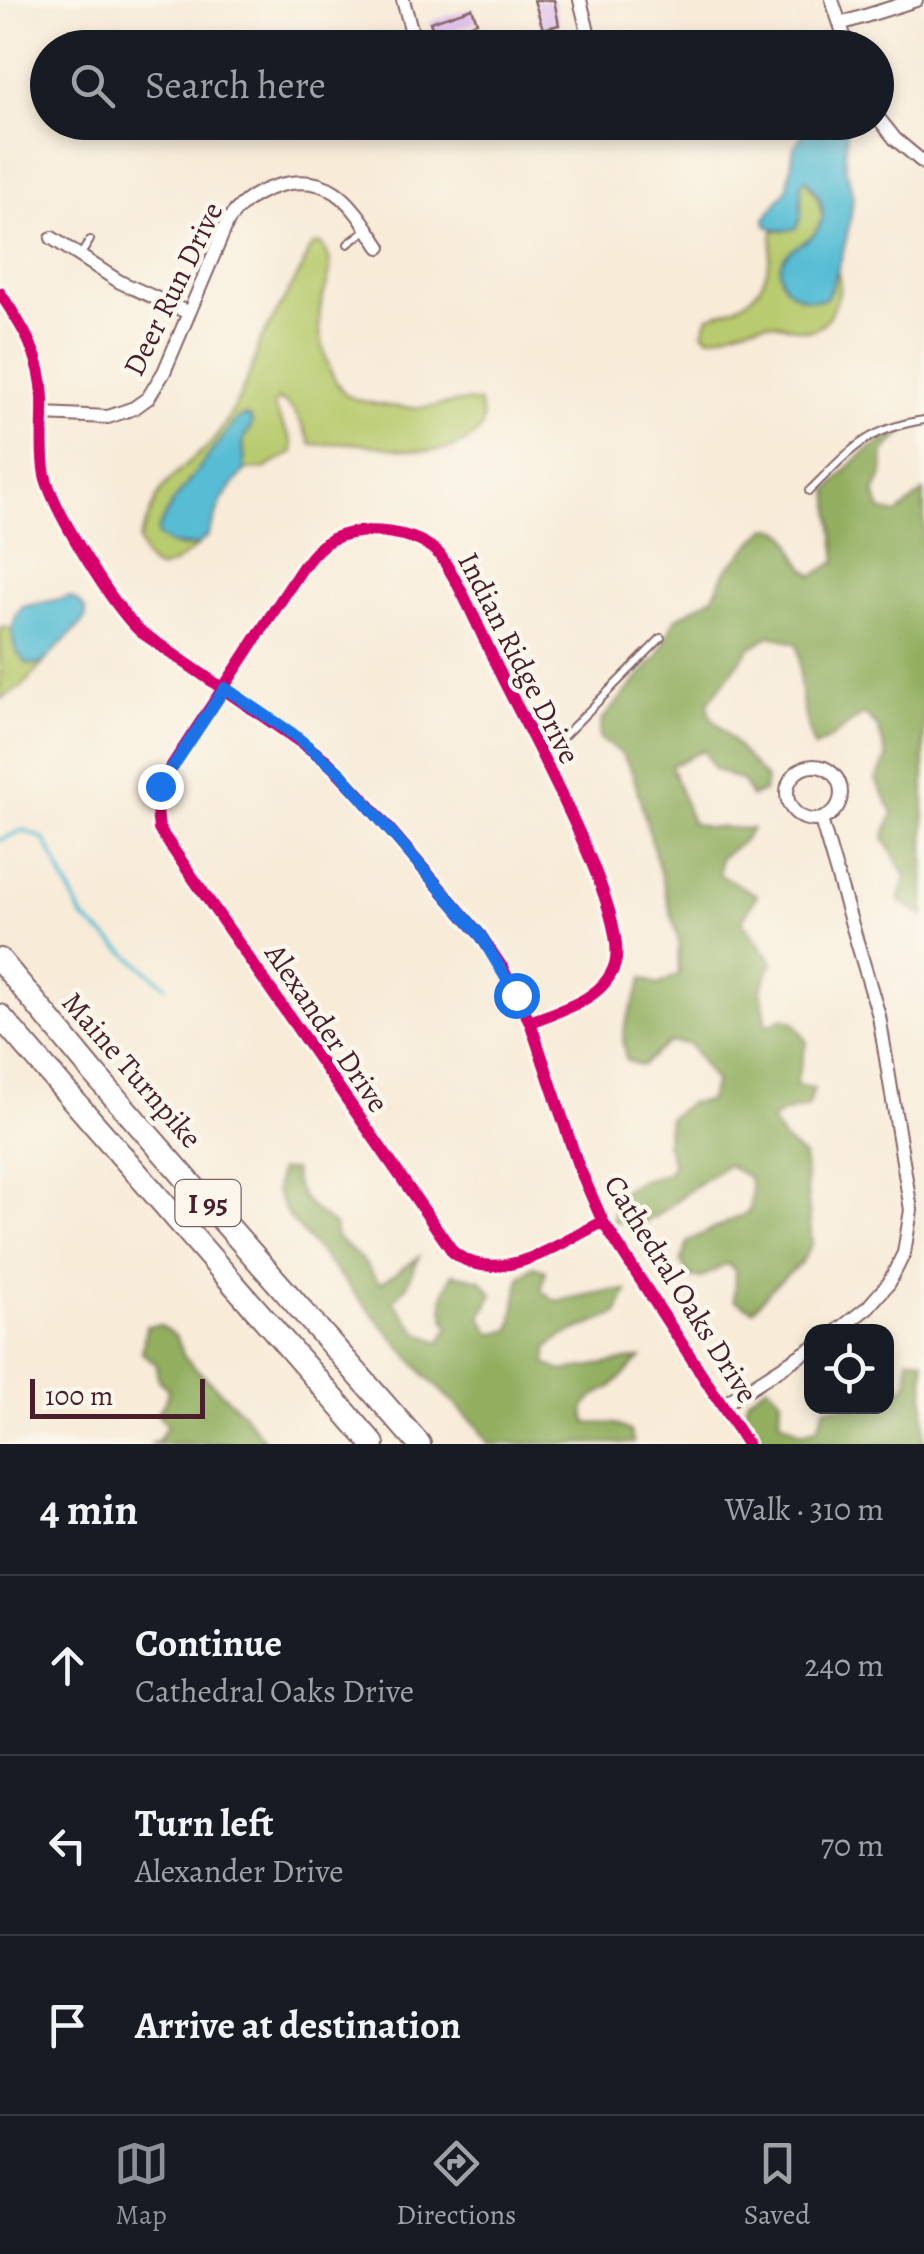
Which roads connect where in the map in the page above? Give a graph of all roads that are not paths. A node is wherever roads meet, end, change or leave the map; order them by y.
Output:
1 (403, 0) edge
2 (580, 0) edge
3 (832, 0) edge
4 (916, 0) edge
5 (840, 24) junction
6 (411, 30) dead end
7 (588, 30) edge
8 (842, 30) edge
9 (894, 139) edge
10 (924, 163) edge
11 (368, 228) junction
12 (52, 238) dead end
13 (90, 240) dead end
14 (348, 244) dead end
15 (380, 247) dead end
16 (80, 257) junction
17 (0, 294) edge
18 (188, 312) junction
19 (43, 414) junction
20 (924, 420) edge
21 (809, 490) dead end
22 (662, 638) dead end
23 (225, 688) junction
24 (542, 758) junction
25 (821, 820) junction
26 (0, 960) edge
27 (0, 1016) edge
28 (530, 1022) junction
29 (603, 1222) junction
30 (847, 1324) edge
31 (804, 1353) edge
32 (723, 1405) junction
33 (373, 1444) edge
34 (419, 1444) edge
35 (747, 1444) edge

1 - 6 street
2 - 7 street
3 - 5 street
4 - 5 street
5 - 8 street
9 - 10 street
11 - 14 lane
11 - 15 street, Deer Run Drive
11 - 18 street, Deer Run Drive
12 - 16 street
13 - 16 lane
16 - 18 street
17 - 19 street, Cathedral Oaks Drive
18 - 19 street, Deer Run Drive
19 - 23 street, Cathedral Oaks Drive
20 - 21 lane
22 - 24 lane
23 - 24 street, Indian Ridge Drive
23 - 28 street, Cathedral Oaks Drive
23 - 29 street, Alexander Drive
24 - 28 street, Indian Ridge Drive
25 - 25 street
25 - 30 street
26 - 34 highway, Maine Turnpike / I 95
27 - 33 highway, I 95
28 - 29 street, Cathedral Oaks Drive
29 - 32 street, Cathedral Oaks Drive
31 - 32 street
32 - 35 street, Cathedral Oaks Drive

